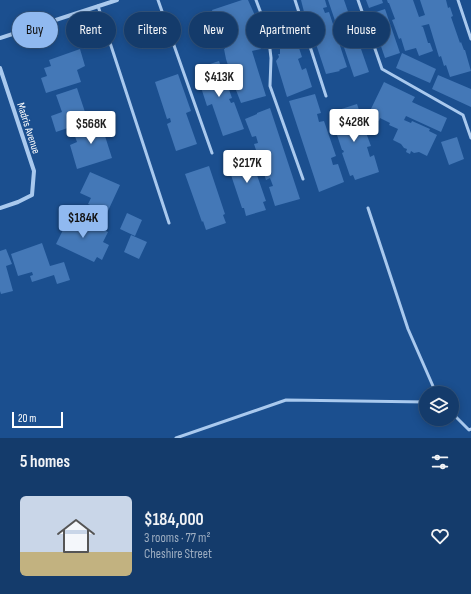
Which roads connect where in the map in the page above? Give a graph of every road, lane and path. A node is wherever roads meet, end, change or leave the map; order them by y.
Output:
1 (117, 0) edge
2 (158, 0) edge
3 (256, 0) edge
4 (295, 0) edge
5 (358, 0) edge
6 (458, 0) edge
7 (98, 6) junction
8 (0, 38) edge
9 (471, 39) edge
10 (0, 68) edge
11 (326, 96) dead end
12 (471, 138) edge
13 (212, 153) dead end
14 (303, 179) dead end
15 (0, 208) edge
16 (368, 208) dead end
17 (169, 223) dead end
18 (433, 386) edge
19 (419, 402) edge
20 (459, 420) edge
21 (471, 429) edge
22 (176, 438) edge

1 - 7 street
2 - 13 lane
3 - 14 lane
4 - 11 lane
5 - 12 lane
6 - 9 lane
7 - 8 street
7 - 17 lane
10 - 15 street, Madris Avenue
16 - 18 lane
19 - 22 lane
20 - 21 lane

